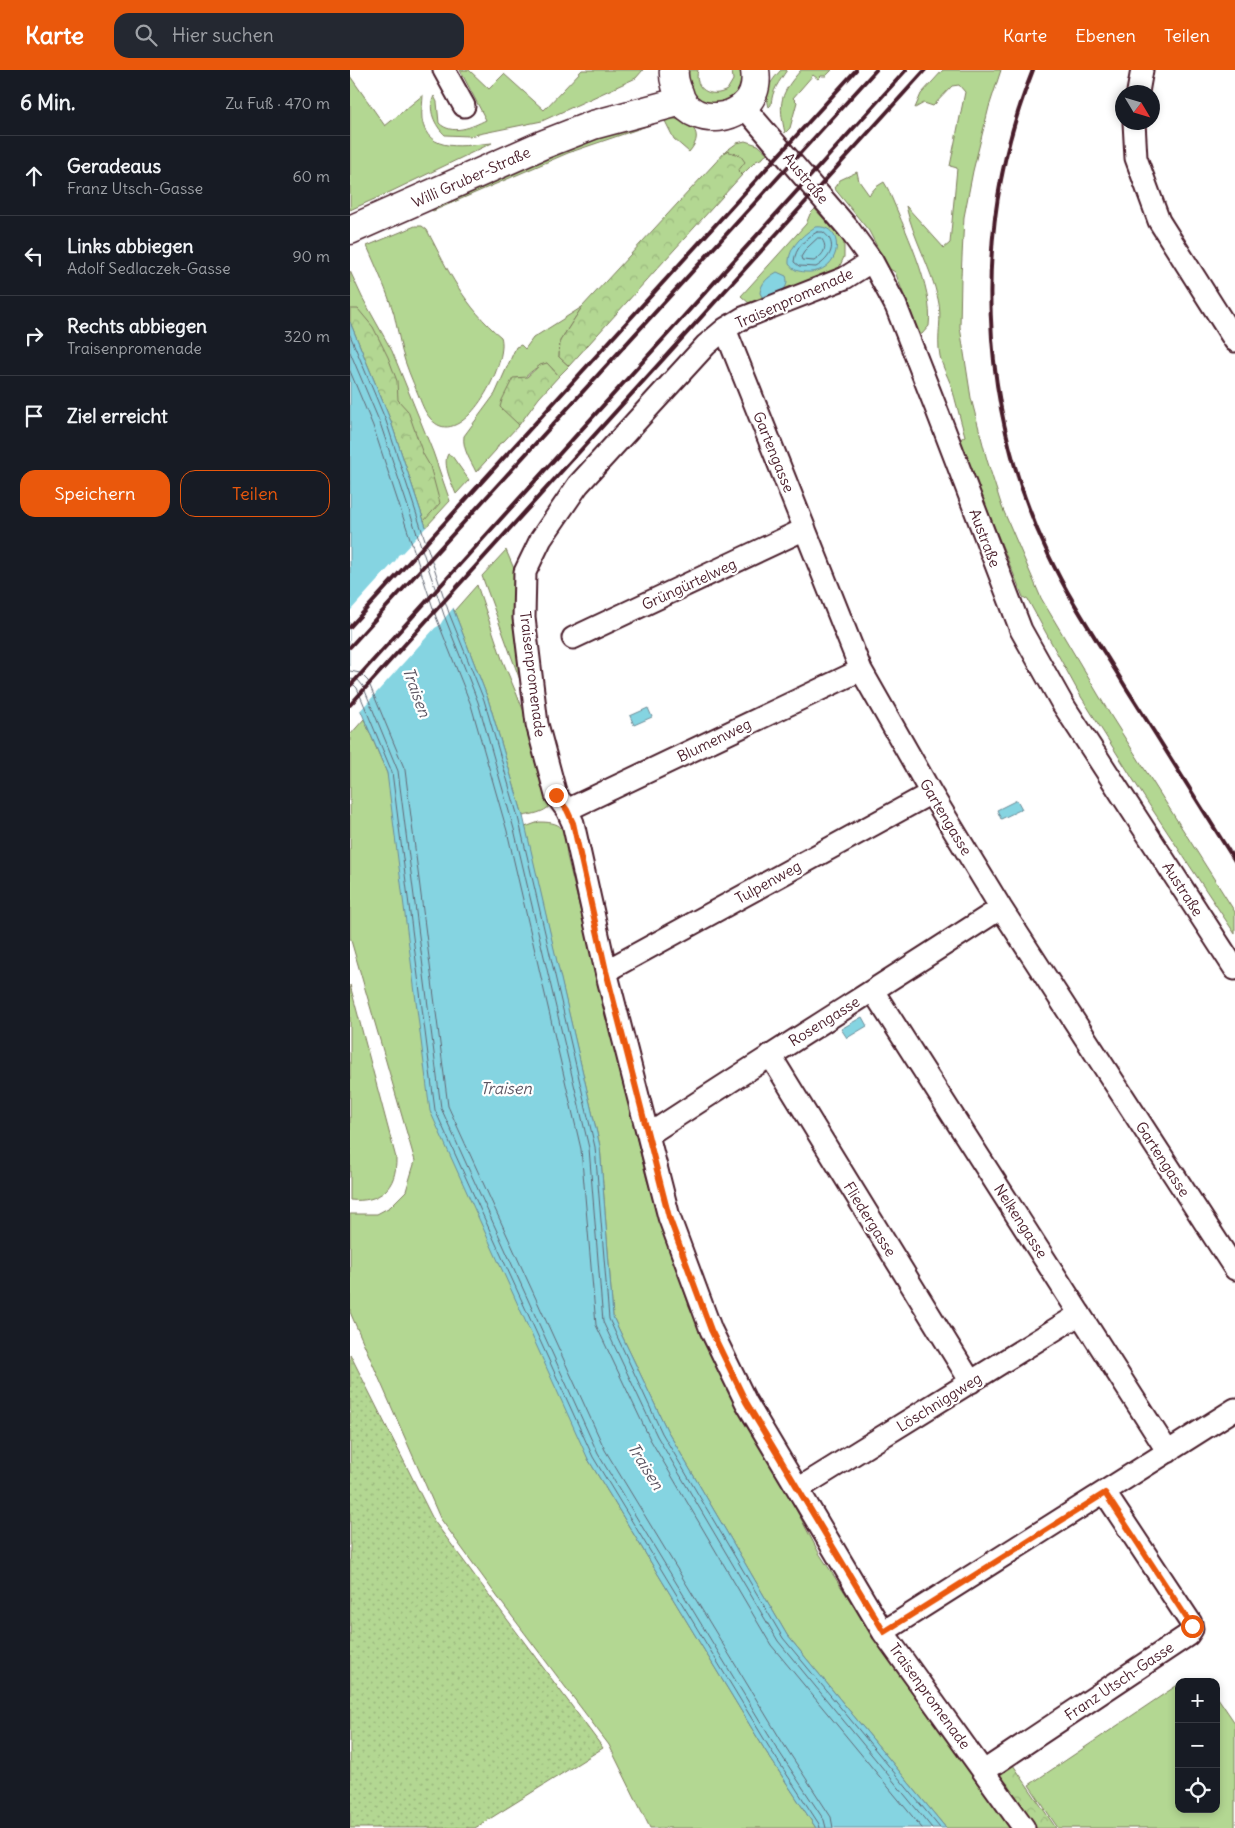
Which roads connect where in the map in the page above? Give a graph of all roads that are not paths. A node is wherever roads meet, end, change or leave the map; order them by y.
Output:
1 (444, 70) edge
2 (1142, 70) edge
3 (759, 74) edge
4 (676, 83) edge
5 (1139, 85) edge
6 (464, 106) dead end
7 (744, 107) junction
8 (1134, 130) edge
9 (350, 230) edge
10 (872, 261) junction
11 (725, 329) junction
12 (1235, 341) edge
13 (805, 529) junction
14 (573, 638) dead end
15 (861, 670) junction
16 (931, 793) junction
17 (567, 810) junction
18 (1001, 908) junction
19 (1235, 969) edge
20 (606, 971) junction
21 (873, 991) junction
22 (770, 1055) junction
23 (648, 1134) junction
24 (1235, 1270) edge
25 (1080, 1314) junction
26 (971, 1382) junction
27 (1235, 1409) edge
28 (1168, 1452) junction
29 (798, 1489) junction
30 (1105, 1493) junction
31 (884, 1632) junction
32 (984, 1771) junction
33 (1024, 1828) edge

1 - 6 street
2 - 5 street
3 - 7 street
4 - 7 street
4 - 9 street, Willi Gruber-Straße
7 - 10 street, Austraße
8 - 12 street
10 - 11 street, Traisenpromenade
10 - 19 street, Austraße
11 - 13 street, Gartengasse
11 - 17 street, Traisenpromenade
13 - 14 street, Grüngürtelweg
13 - 15 street, Gartengasse
15 - 16 street, Gartengasse
15 - 17 street, Blumenweg
16 - 18 street, Gartengasse
16 - 20 street, Tulpenweg
17 - 20 street, Traisenpromenade
18 - 21 street, Rosengasse
18 - 24 street, Gartengasse
20 - 23 street, Traisenpromenade
21 - 22 street, Rosengasse
21 - 25 street, Nelkengasse
22 - 23 street, Rosengasse
22 - 26 street, Fliedergasse
23 - 29 street, Traisenpromenade
25 - 26 street, Löschniggweg
25 - 28 street, Nelkengasse
26 - 29 street, Löschniggweg
27 - 28 street
28 - 30 street
29 - 31 street, Traisenpromenade
30 - 31 street
30 - 32 street, Franz Utsch-Gasse
31 - 32 street, Traisenpromenade
32 - 33 street, Traisenpromenade

